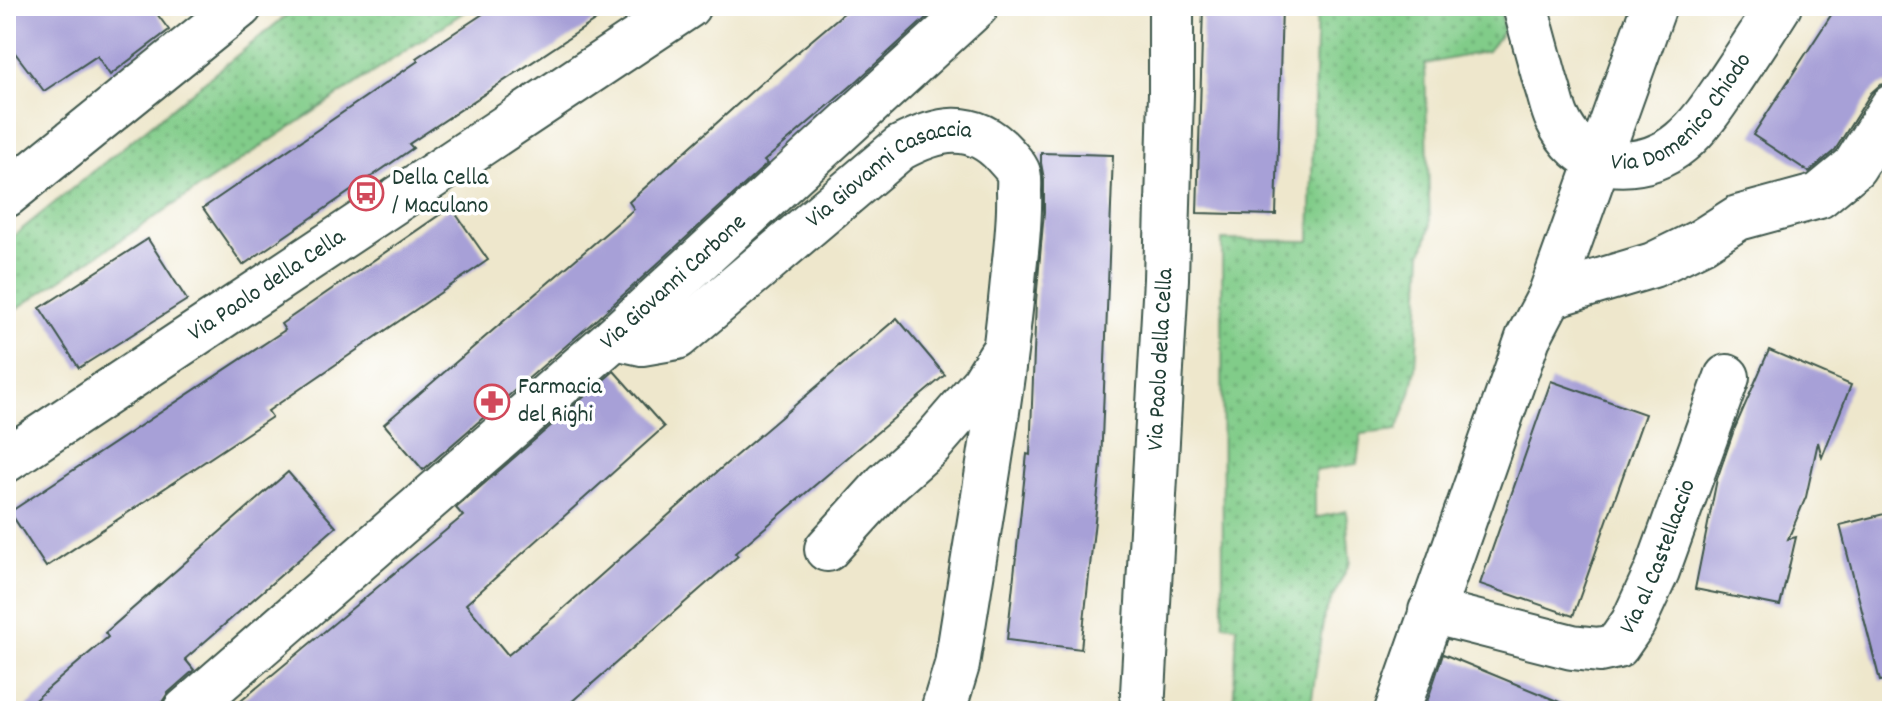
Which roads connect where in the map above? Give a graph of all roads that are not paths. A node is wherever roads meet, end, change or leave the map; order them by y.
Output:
1 (240, 6) edge
2 (688, 6) edge
3 (976, 6) edge
4 (1171, 6) edge
5 (1525, 6) edge
6 (1654, 6) edge
7 (1779, 6) edge
8 (1892, 107) edge
9 (1598, 162) junction
10 (6, 195) edge
11 (1550, 296) junction
12 (615, 337) junction
13 (1007, 346) junction
14 (1727, 377) dead end
15 (6, 460) edge
16 (827, 549) dead end
17 (1431, 611) junction
18 (185, 711) edge
19 (943, 711) edge
20 (1142, 711) edge
21 (1397, 711) edge

1 - 10 street
2 - 15 street, Via Paolo della Cella
3 - 12 street, Via Giovanni Carbone
4 - 20 street, Via Paolo della Cella
5 - 9 street
6 - 9 street
7 - 9 street, Via Domenico Chiodo
8 - 11 street
9 - 11 street
11 - 17 street
12 - 13 street, Via Giovanni Casaccia
12 - 18 street, Via Giovanni Carbone
13 - 16 street, Via Giovanni Casaccia
13 - 19 street, Via Giovanni Casaccia
14 - 17 street, Via al Castellaccio
17 - 21 street

